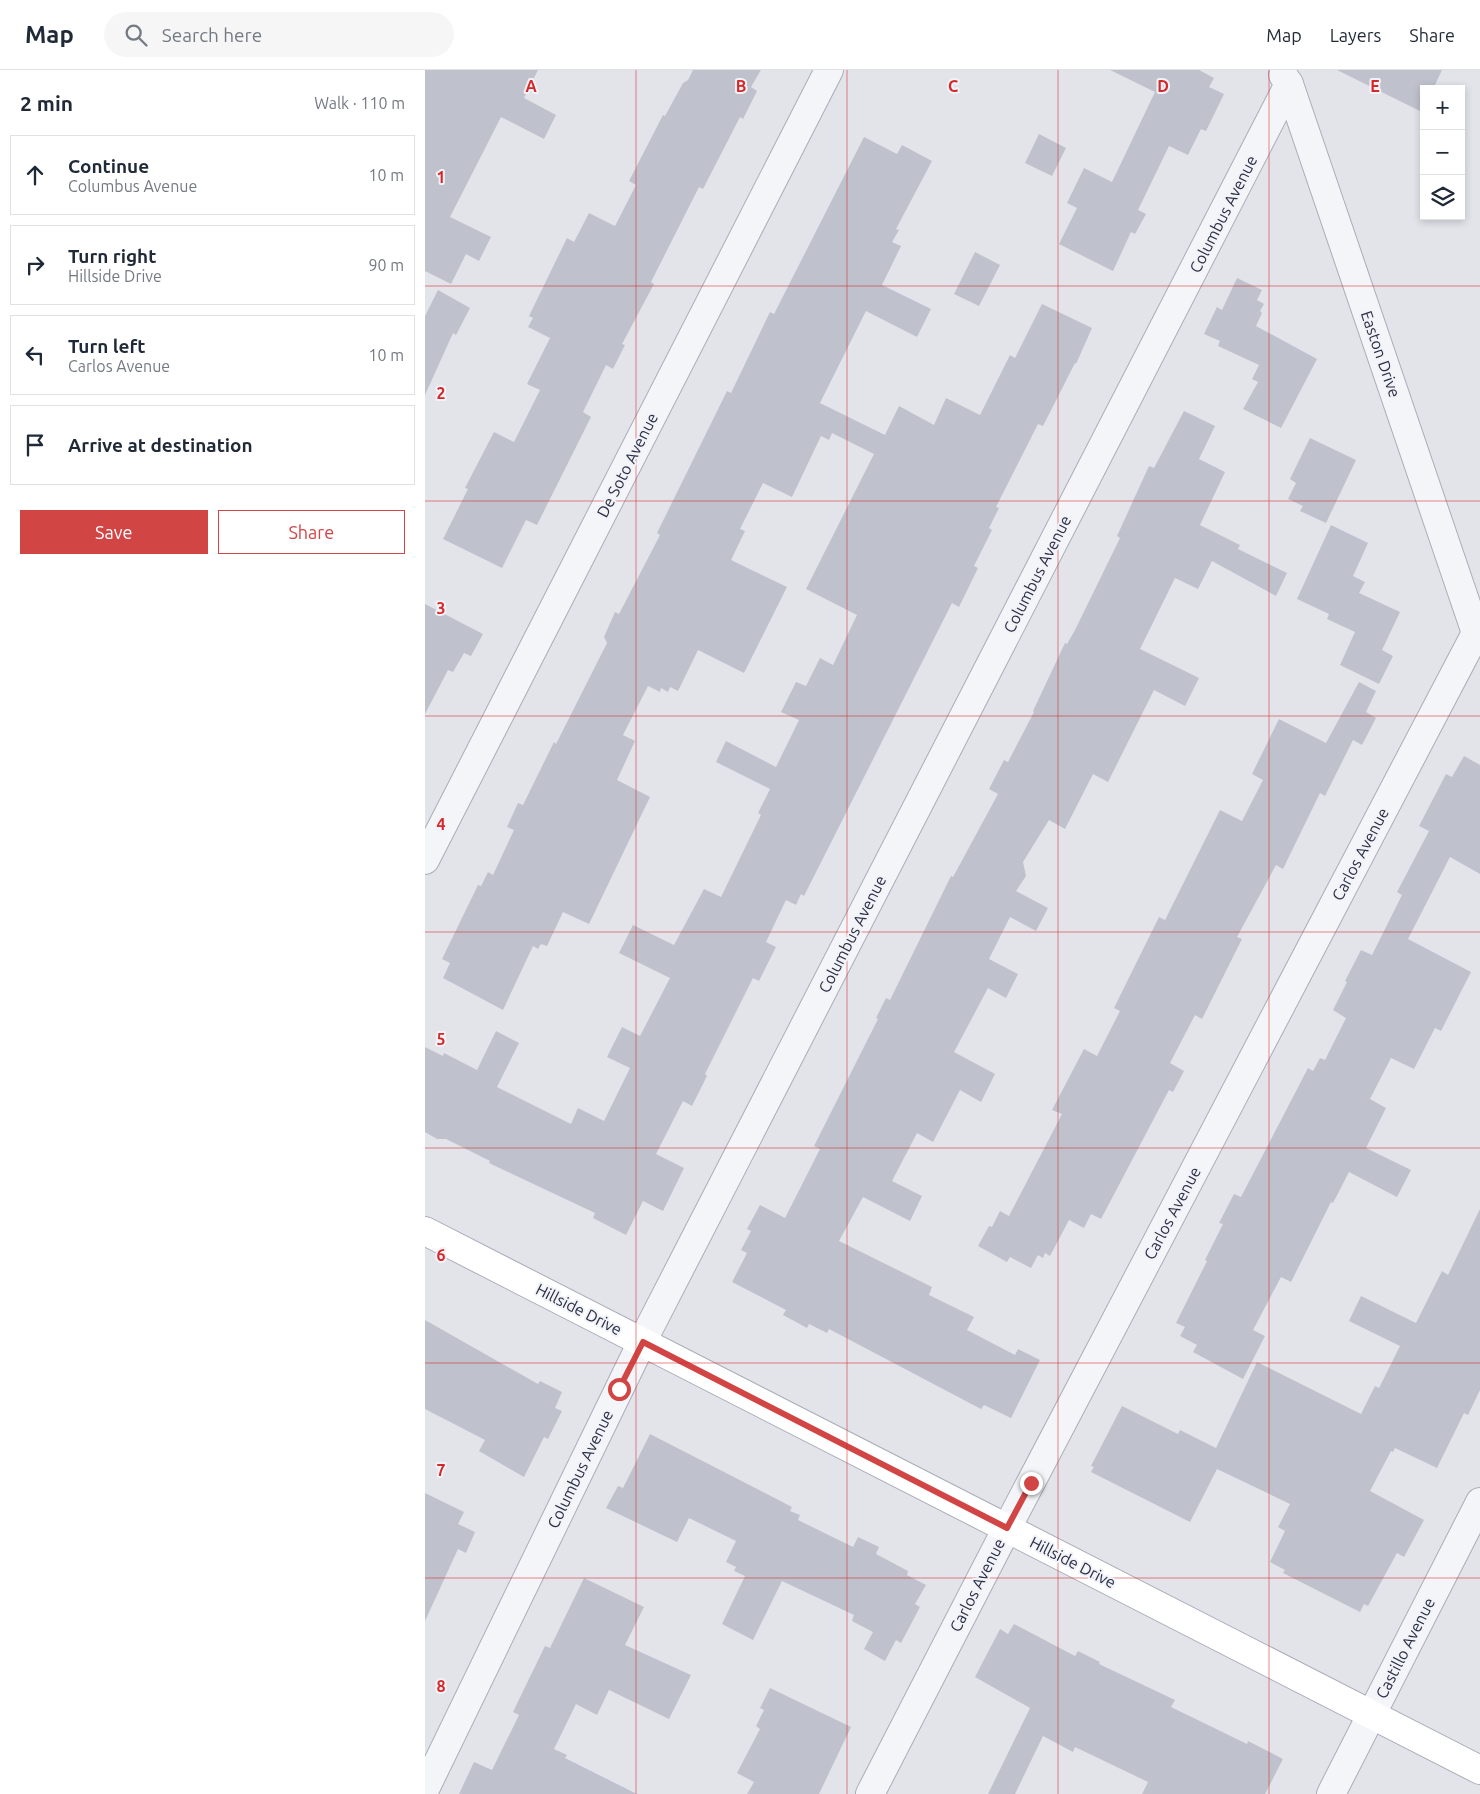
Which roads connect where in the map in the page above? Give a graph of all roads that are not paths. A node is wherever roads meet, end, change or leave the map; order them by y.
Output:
1 (829, 70) edge
2 (1284, 77) edge
3 (1478, 636) edge
4 (425, 860) edge
5 (425, 1231) edge
6 (643, 1342) junction
7 (1480, 1502) edge
8 (1007, 1528) junction
9 (1371, 1715) junction
10 (1480, 1770) edge
11 (425, 1789) edge
12 (870, 1794) edge
13 (1331, 1794) edge

1 - 4 street, De Soto Avenue
2 - 3 street, Easton Drive
2 - 6 street, Columbus Avenue
3 - 8 street, Carlos Avenue
5 - 6 main road, Hillside Drive
6 - 8 main road, Hillside Drive
6 - 11 street, Columbus Avenue
7 - 9 street, Castillo Avenue
8 - 9 main road, Hillside Drive
8 - 12 street, Carlos Avenue
9 - 10 main road, Hillside Drive
9 - 13 street, Castillo Avenue

